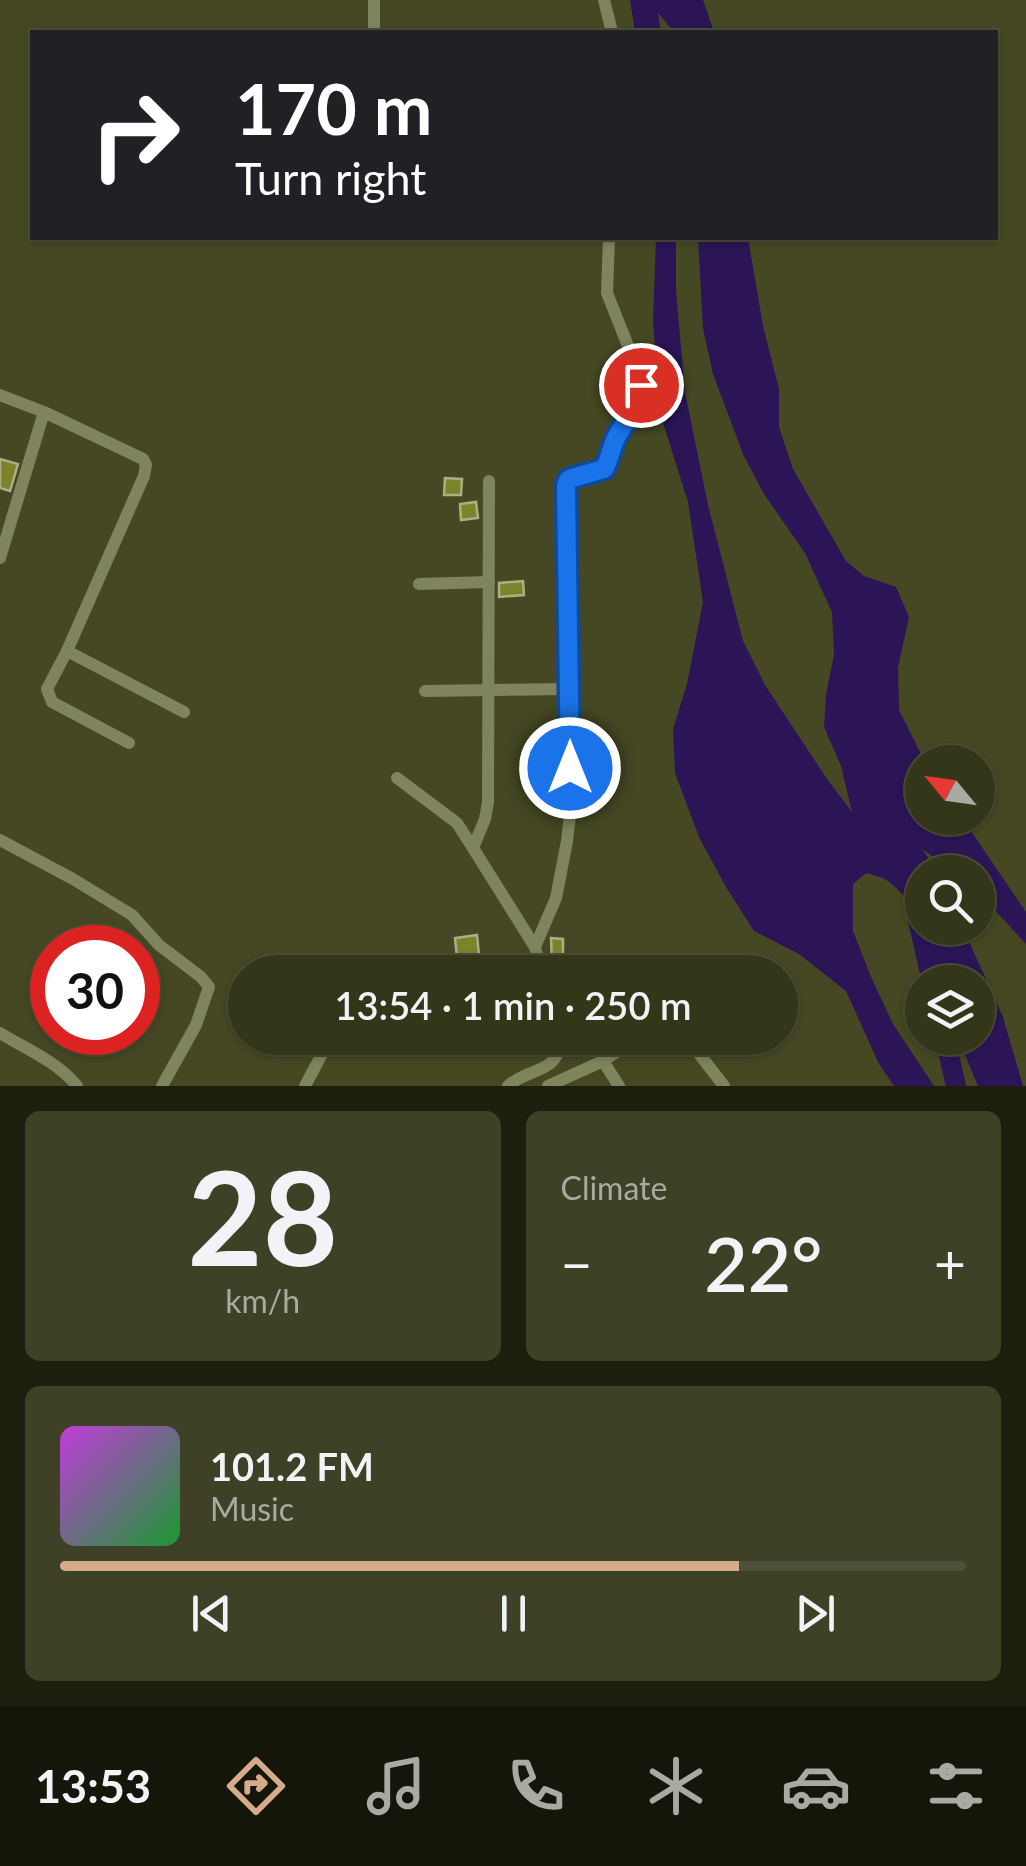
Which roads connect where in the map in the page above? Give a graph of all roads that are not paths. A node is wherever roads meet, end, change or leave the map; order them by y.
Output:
1 (374, 0) edge
2 (604, 0) edge
3 (374, 30) edge
4 (612, 30) edge
5 (609, 240) edge
6 (0, 395) edge
7 (44, 412) junction
8 (489, 481) dead end
9 (0, 558) edge
10 (490, 582) junction
11 (418, 584) dead end
12 (67, 651) junction
13 (570, 689) junction
14 (489, 690) junction
15 (424, 691) dead end
16 (184, 712) dead end
17 (129, 743) dead end
18 (397, 778) dead end
19 (0, 840) edge
20 (473, 848) junction
21 (535, 947) junction
22 (537, 955) edge
23 (0, 1034) edge
24 (321, 1055) edge
25 (556, 1055) edge
26 (612, 1055) edge
27 (700, 1055) edge
28 (603, 1061) junction
29 (78, 1086) edge
30 (162, 1086) edge
31 (305, 1086) edge
32 (508, 1086) edge
33 (548, 1086) edge
34 (618, 1086) edge
35 (724, 1086) edge

1 - 3 street
2 - 4 street
5 - 13 street
6 - 7 street
7 - 9 street
7 - 12 street
8 - 10 street
10 - 11 street
10 - 14 street
12 - 16 street
12 - 17 street
13 - 14 street
13 - 21 street
14 - 15 street
14 - 20 street
18 - 20 street
19 - 30 street
20 - 21 street
21 - 22 street
23 - 29 street
24 - 31 street
25 - 32 street
26 - 28 street
27 - 35 street
28 - 33 street
28 - 34 street

